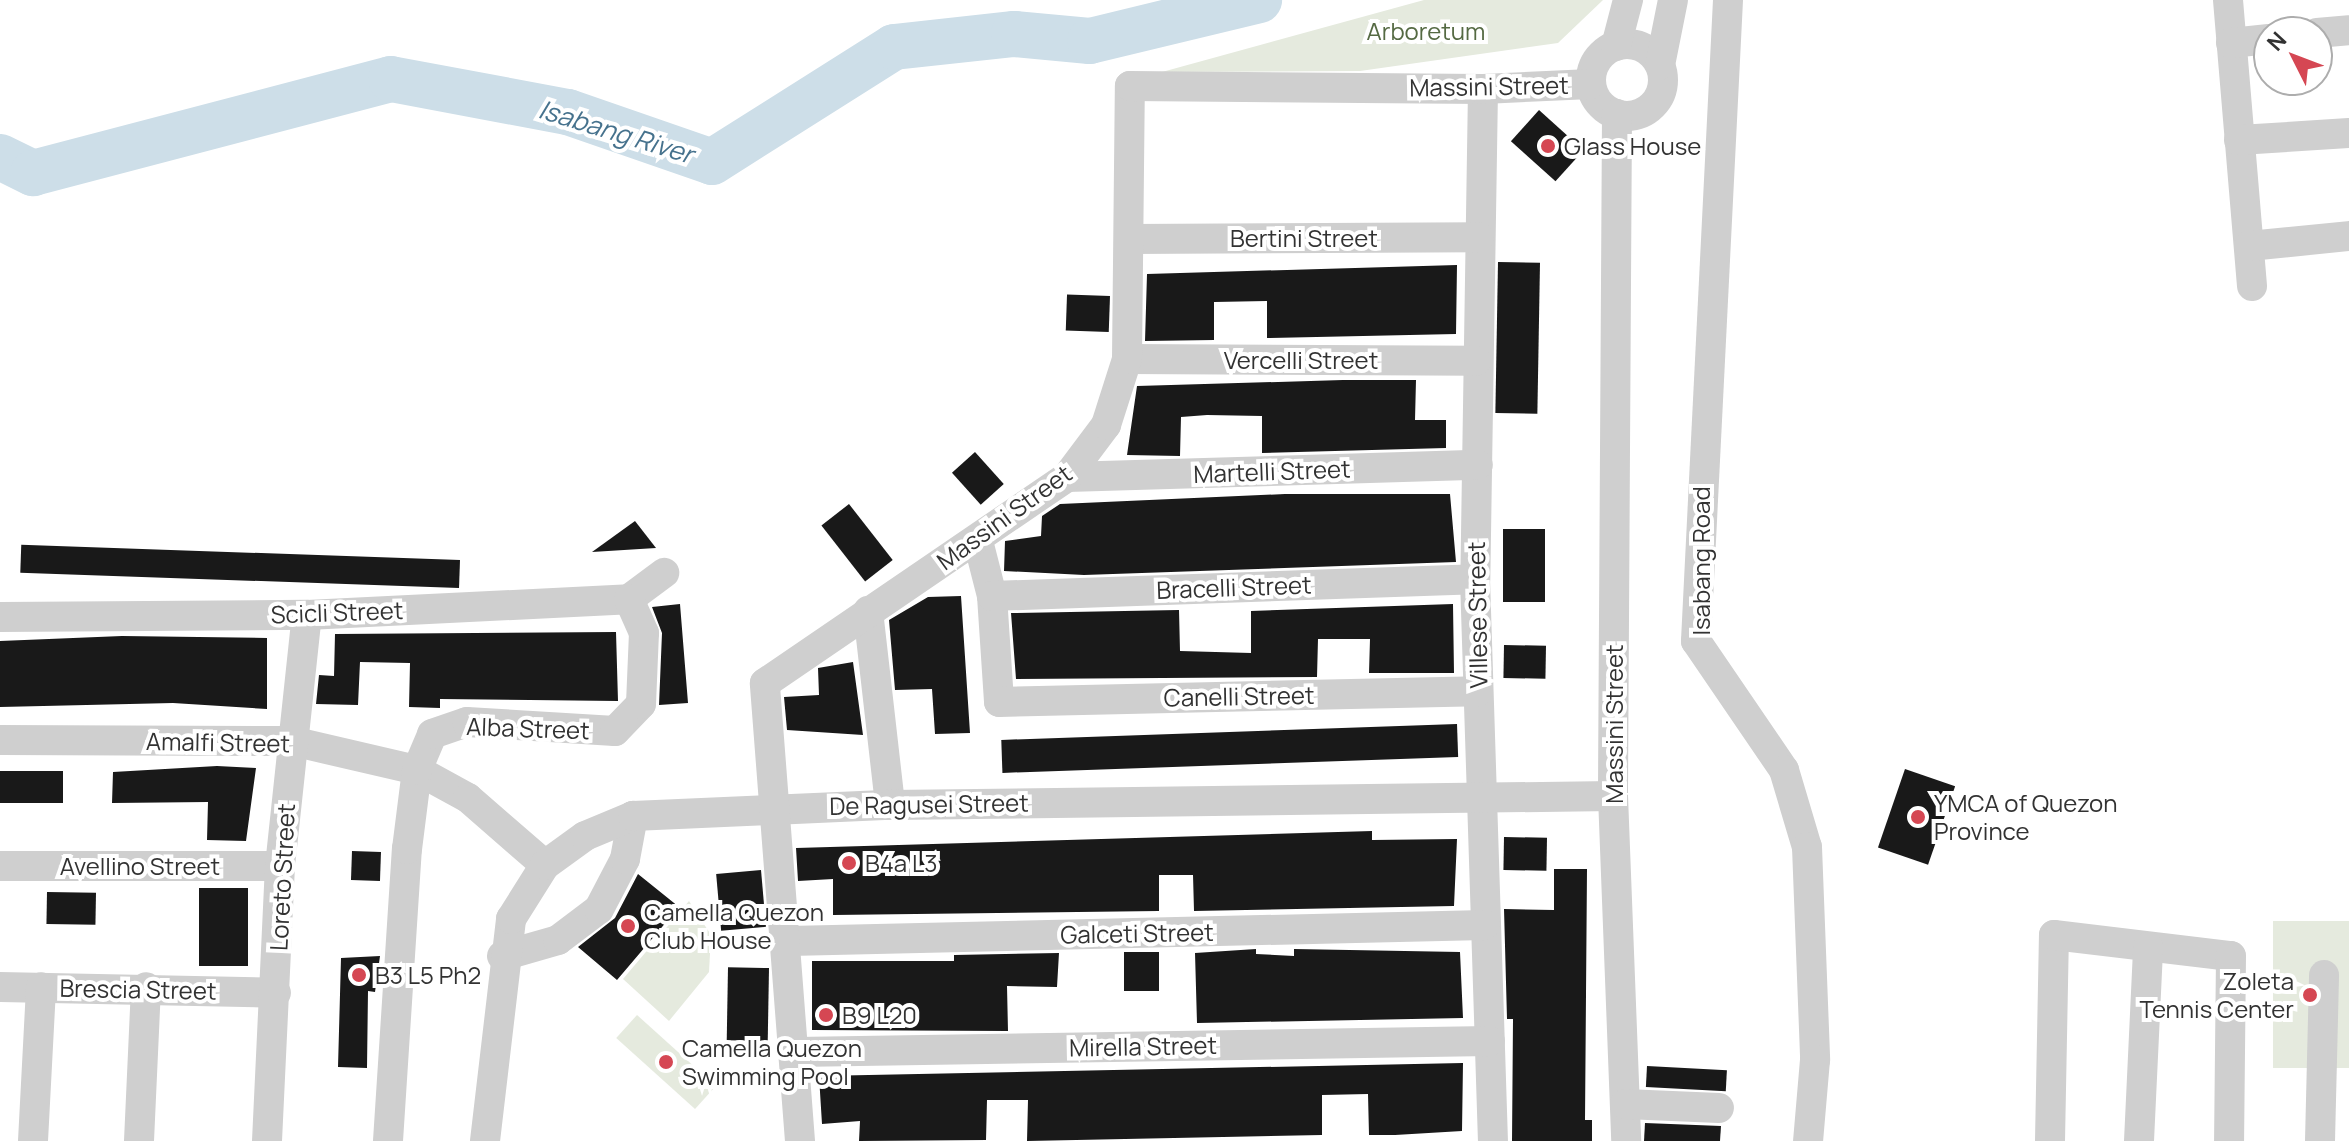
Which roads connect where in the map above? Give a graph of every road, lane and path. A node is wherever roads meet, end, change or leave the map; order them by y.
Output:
1 (1628, 0) edge
2 (1673, 0) edge
3 (1728, 0) edge
4 (2228, 0) edge
5 (2253, 41) edge
6 (2231, 43) junction
7 (1616, 46) junction
8 (1660, 65) junction
9 (1591, 84) junction
10 (1483, 89) junction
11 (1617, 114) junction
12 (2349, 133) edge
13 (2239, 140) junction
14 (2349, 236) edge
15 (1479, 237) junction
16 (1129, 239) junction
17 (2249, 246) junction
18 (2252, 286) dead end
19 (1127, 359) junction
20 (1476, 361) junction
21 (1478, 465) junction
22 (1067, 477) junction
23 (978, 541) junction
24 (664, 573) dead end
25 (1475, 579) junction
26 (992, 596) junction
27 (629, 599) junction
28 (868, 611) junction
29 (307, 615) junction
30 (0, 617) edge
31 (1478, 691) junction
32 (0, 740) edge
33 (292, 741) junction
34 (417, 770) junction
35 (1486, 794) junction
36 (1613, 796) junction
37 (890, 805) junction
38 (777, 807) junction
39 (633, 816) junction
40 (545, 865) junction
41 (0, 866) edge
42 (280, 866) junction
43 (1485, 925) junction
44 (789, 941) junction
45 (2148, 947) junction
46 (502, 956) junction
47 (2324, 975) dead end
48 (0, 987) edge
49 (41, 987) junction
50 (146, 987) junction
51 (276, 993) junction
52 (1490, 1041) junction
53 (796, 1052) junction
54 (1625, 1104) junction
55 (1719, 1108) dead end
56 (33, 1141) edge
57 (139, 1141) edge
58 (267, 1141) edge
59 (388, 1141) edge
60 (485, 1141) edge
61 (800, 1141) edge
62 (1493, 1141) edge
63 (1626, 1141) edge
64 (1808, 1141) edge
65 (2050, 1141) edge
66 (2139, 1141) edge
67 (2229, 1141) edge
68 (2320, 1141) edge

1 - 7 street
2 - 8 street
3 - 64 street, Isabang Road
4 - 6 street
5 - 6 street
6 - 13 street
7 - 8 street
7 - 9 street
8 - 11 street
9 - 10 street, Massini Street
9 - 11 street
10 - 15 street, Villese Street
10 - 16 street, Massini Street
11 - 36 street, Massini Street
12 - 13 street
13 - 17 street
14 - 17 street
15 - 16 street, Bertini Street
15 - 20 street, Villese Street
16 - 19 street, Massini Street
17 - 18 street
19 - 20 street, Vercelli Street
19 - 22 street, Massini Street
20 - 21 street, Villese Street
21 - 22 street, Martelli Street
21 - 25 street, Villese Street
22 - 23 street, Massini Street
23 - 26 street
23 - 28 street, Massini Street
24 - 27 street
25 - 26 street, Bracelli Street
25 - 31 street, Villese Street
26 - 31 street, Canelli Street
27 - 29 street, Scicli Street
27 - 34 street, Alba Street
28 - 37 street
28 - 38 street, Massini Street
29 - 30 street, Scicli Street
29 - 33 street, Loreto Street
31 - 35 street, Villese Street
32 - 33 street, Amalfi Street
33 - 34 street, Amalfi Street
33 - 42 street, Loreto Street
34 - 40 street, Amalfi Street
34 - 59 street, Alba Street
35 - 36 street, De Ragusei Street
35 - 37 street, De Ragusei Street
35 - 43 street, Villese Street
36 - 54 street, Massini Street
37 - 38 street, De Ragusei Street
38 - 39 street, De Ragusei Street
38 - 44 street, Massini Street
39 - 40 street, De Ragusei Street
39 - 46 street
40 - 46 street, De Ragusei Street
41 - 42 street, Avellino Street
42 - 51 street, Loreto Street
43 - 44 street, Galceti Street
43 - 52 street, Villese Street
44 - 53 street, Massini Street
45 - 65 street
45 - 66 street
45 - 67 street
46 - 60 street, De Ragusei Street
47 - 68 street
48 - 49 street, Brescia Street
49 - 50 street, Brescia Street
49 - 56 street
50 - 51 street, Brescia Street
50 - 57 street
51 - 58 street, Loreto Street
52 - 53 street, Mirella Street
52 - 62 street, Villese Street
53 - 61 street, Massini Street
54 - 55 street
54 - 63 street, Massini Street

